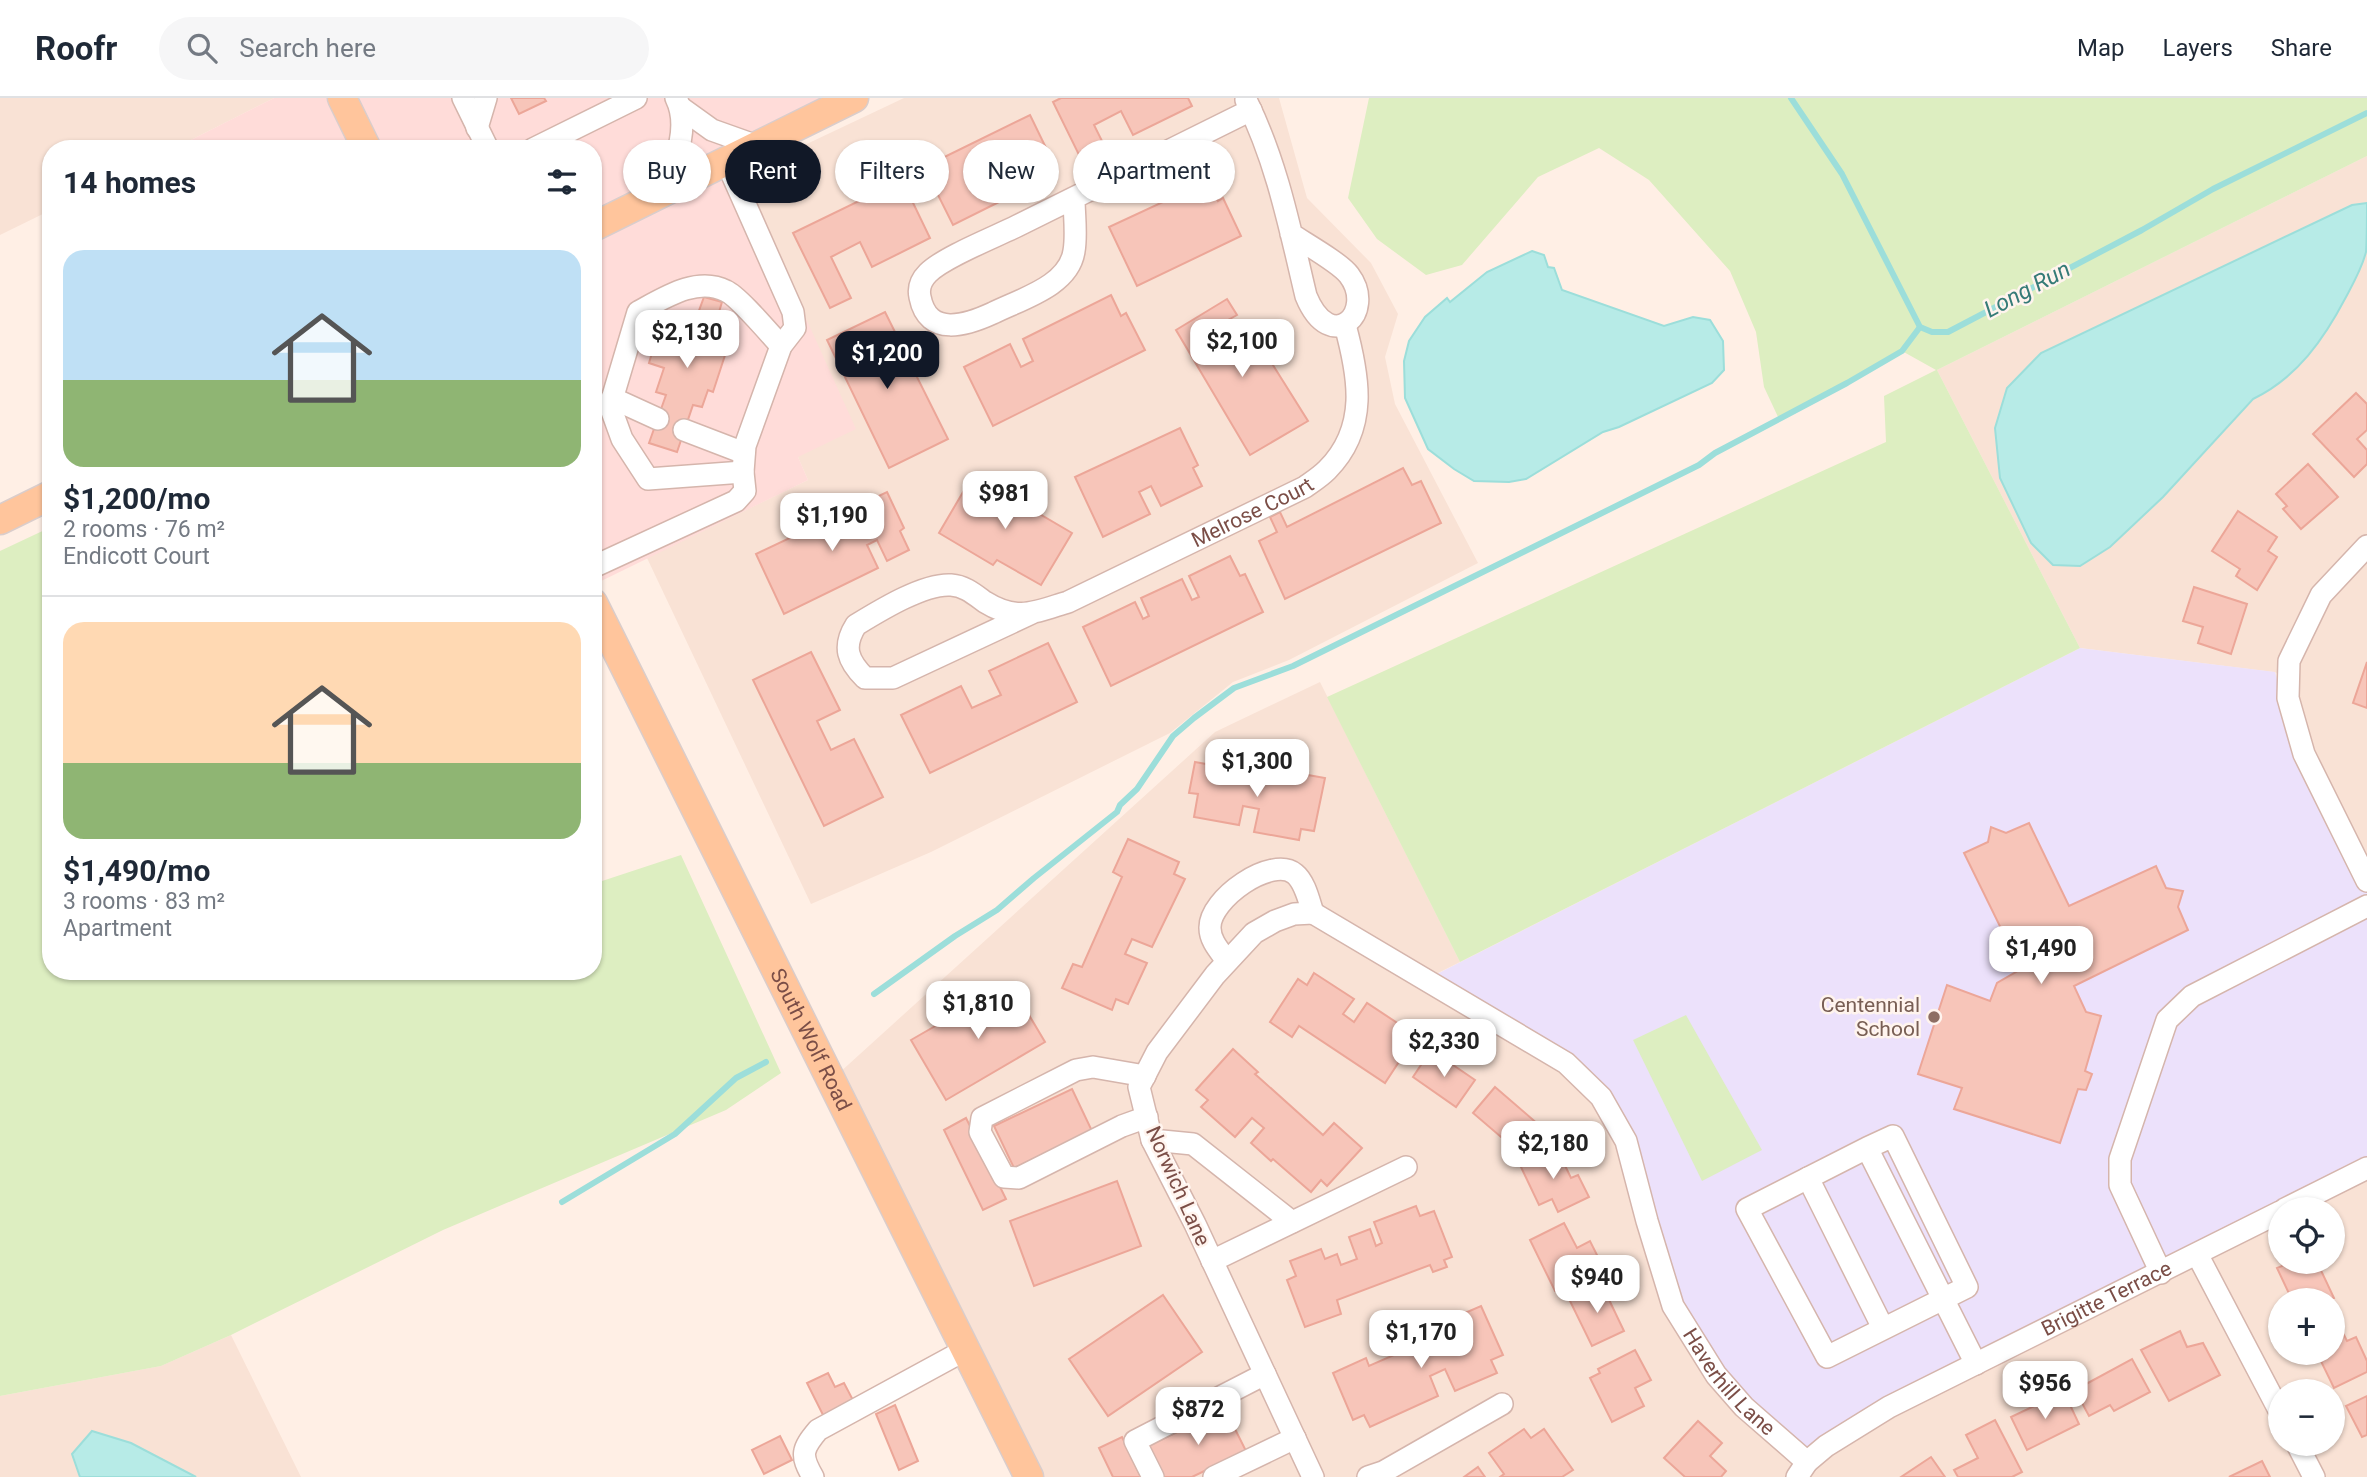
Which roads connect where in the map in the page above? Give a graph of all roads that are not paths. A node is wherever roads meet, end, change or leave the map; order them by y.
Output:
1 (342, 98) edge
2 (463, 98) edge
3 (486, 98) edge
4 (636, 98) edge
5 (854, 98) edge
6 (678, 102) edge
7 (1248, 104) edge
8 (477, 128) junction
9 (363, 140) edge
10 (483, 140) edge
11 (551, 140) edge
12 (680, 140) edge
13 (740, 140) edge
14 (769, 140) edge
15 (1181, 140) edge
16 (1074, 198) joint
17 (643, 203) edge
18 (745, 203) edge
19 (602, 224) edge
20 (1291, 234) junction
21 (1345, 325) junction
22 (781, 346) junction
23 (612, 398) junction
24 (658, 419) dead end
25 (684, 430) dead end
26 (744, 463) junction
27 (42, 499) edge
28 (0, 520) edge
29 (2367, 546) edge
30 (602, 564) edge
31 (1032, 613) junction
32 (602, 644) edge
33 (2367, 881) edge
34 (2367, 906) edge
35 (1313, 913) junction
36 (1227, 961) junction
37 (1145, 1076) junction
38 (1147, 1117) junction
39 (1152, 1140) junction
40 (1867, 1148) junction
41 (1406, 1167) dead end
42 (2367, 1167) edge
43 (1808, 1178) junction
44 (2308, 1197) edge
45 (2268, 1218) edge
46 (1292, 1222) junction
47 (2197, 1254) junction
48 (1212, 1261) junction
49 (2161, 1273) junction
50 (1943, 1298) junction
51 (1883, 1328) junction
52 (965, 1350) junction
53 (1976, 1364) junction
54 (1265, 1374) junction
55 (2268, 1389) edge
56 (1502, 1404) dead end
57 (1294, 1438) junction
58 (2303, 1456) edge
59 (1802, 1469) edge
60 (813, 1477) edge
61 (1029, 1477) edge
62 (1153, 1477) edge
63 (1214, 1477) edge
64 (1313, 1477) edge
65 (1368, 1477) edge
66 (2314, 1477) edge

1 - 9 main road
2 - 8 street
3 - 8 street
4 - 11 street
5 - 14 main road
6 - 12 street
6 - 13 street
7 - 15 street
7 - 20 street
8 - 10 street
16 - 16 street
17 - 19 main road
18 - 22 street
20 - 21 street
20 - 21 street
21 - 31 street, Melrose Court
22 - 23 street
22 - 26 street
23 - 24 street
23 - 26 street
25 - 26 street
26 - 30 street
27 - 28 main road
29 - 33 street
31 - 31 street, Melrose Court
32 - 52 main road, South Wolf Road
34 - 49 street
35 - 36 street, Norwich Lane
35 - 36 street
35 - 59 street, Haverhill Lane
36 - 37 street, Norwich Lane
37 - 38 street, Norwich Lane
37 - 38 street
38 - 39 street, Norwich Lane
39 - 46 street
39 - 48 street, Norwich Lane
40 - 43 street
40 - 50 street
40 - 50 street
41 - 46 street
42 - 44 street
43 - 51 street
43 - 51 street
45 - 47 street, Brigitte Terrace
46 - 48 street
47 - 49 street, Brigitte Terrace
47 - 55 street
48 - 54 street, Norwich Lane
49 - 53 street, Brigitte Terrace
50 - 51 street
50 - 53 street
52 - 60 street
52 - 61 main road, South Wolf Road
53 - 59 street, Brigitte Terrace
54 - 57 street, Norwich Lane
54 - 62 street
56 - 65 street
57 - 63 street
57 - 64 street, Norwich Lane
58 - 66 street

